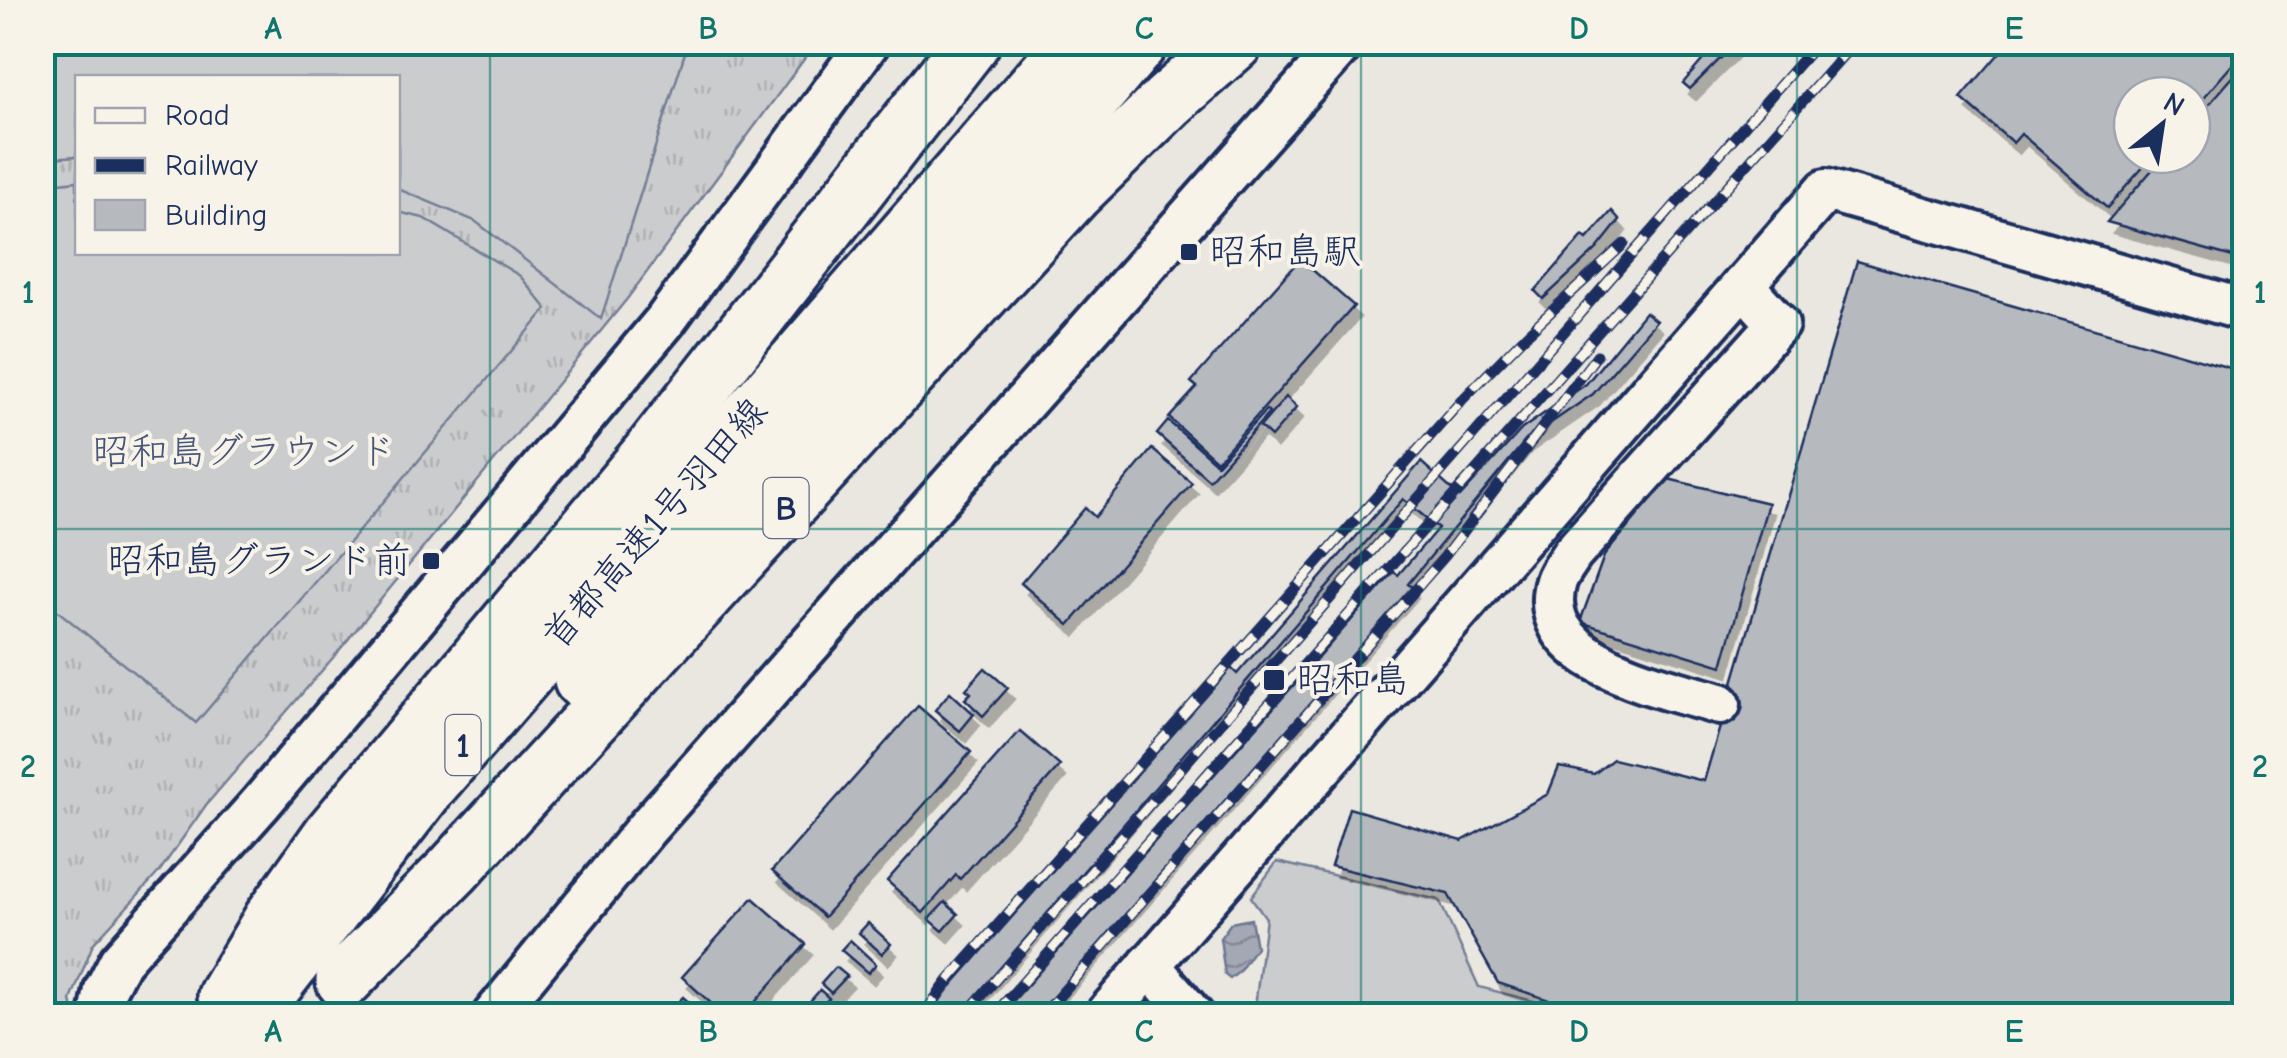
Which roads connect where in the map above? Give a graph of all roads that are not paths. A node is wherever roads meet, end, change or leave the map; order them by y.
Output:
1 (870, 42) edge
2 (972, 42) edge
3 (1074, 42) edge
4 (1140, 42) edge
5 (1235, 42) edge
6 (1344, 42) edge
7 (1743, 285) junction
8 (2244, 310) edge
9 (859, 327) junction
10 (1720, 704) dead end
11 (1149, 965) junction
12 (332, 998) edge
13 (1187, 1013) edge
14 (100, 1016) edge
15 (214, 1016) edge
16 (250, 1016) edge
17 (493, 1016) edge
18 (1105, 1016) edge

1 - 14 street
2 - 15 highway
3 - 9 highway, 首都高速1号羽田線 / 1
4 - 9 highway, 首都高速1号羽田線 / 1
5 - 12 highway, B
6 - 17 street
7 - 8 street
7 - 10 street
7 - 11 street
9 - 12 highway, 首都高速1号羽田線 / 1
9 - 16 highway, 首都高速1号羽田線 / 1
11 - 13 street
11 - 18 street

